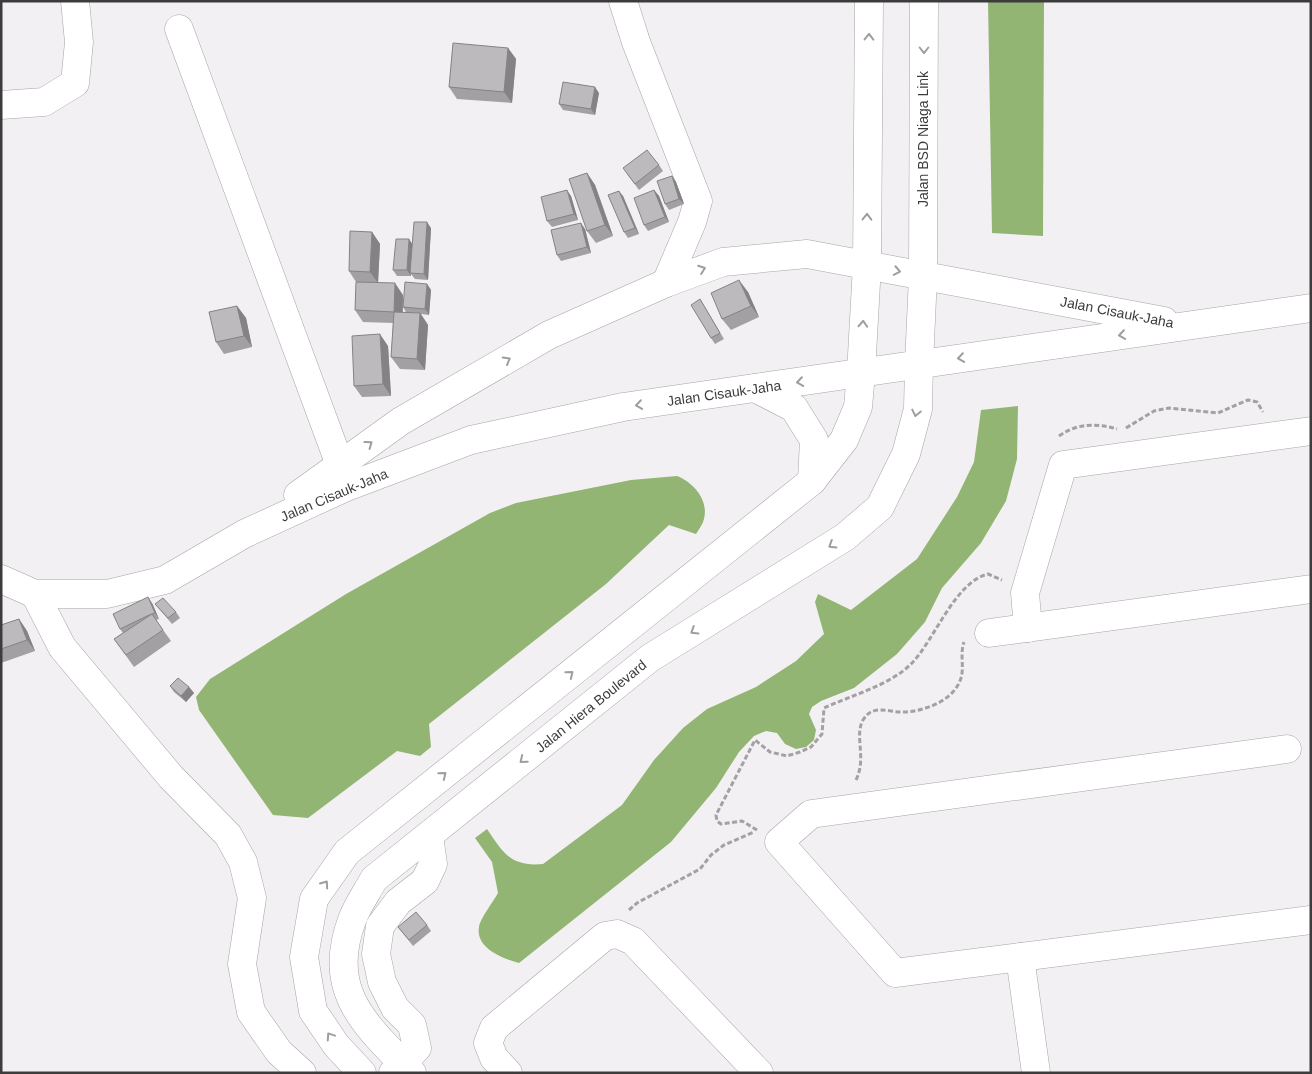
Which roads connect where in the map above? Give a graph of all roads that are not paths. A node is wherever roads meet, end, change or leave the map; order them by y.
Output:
1 (75, 1) edge
2 (622, 1) edge
3 (869, 1) edge
4 (924, 1) edge
5 (179, 29) dead end
6 (1, 106) edge
7 (867, 266) junction
8 (923, 276) junction
9 (666, 283) junction
10 (1311, 308) edge
11 (1187, 326) junction
12 (919, 364) junction
13 (860, 373) junction
14 (756, 388) junction
15 (1311, 430) edge
16 (340, 465) junction
17 (812, 481) junction
18 (244, 534) junction
19 (1, 579) edge
20 (1311, 589) edge
21 (35, 594) junction
22 (1028, 628) junction
23 (989, 633) road end
24 (1286, 749) dead end
25 (429, 836) junction
26 (1311, 920) edge
27 (1020, 957) junction
28 (403, 1070) edge
29 (302, 1073) edge
30 (362, 1073) edge
31 (508, 1073) edge
32 (759, 1073) edge
33 (1036, 1073) edge

1 - 6 street
2 - 9 street
7 -> 3 street
4 -> 8 street, Jalan BSD Niaga Link
5 - 16 street
7 -> 8 street, Jalan Cisauk-Jaha
9 -> 7 street, Jalan Cisauk-Jaha
13 -> 7 street
8 - 11 street, Jalan Cisauk-Jaha
8 - 12 street, Jalan BSD Niaga Link
16 -> 9 street, Jalan Cisauk-Jaha
10 - 11 street
11 -> 12 street, Jalan Cisauk-Jaha
12 - 13 street, Jalan Cisauk-Jaha
12 -> 25 street, Jalan Hiera Boulevard
13 -> 14 street, Jalan Cisauk-Jaha
13 - 17 street
14 - 17 street
14 -> 18 street, Jalan Cisauk-Jaha
15 - 22 street
16 - 18 street, Jalan Cisauk-Jaha
30 -> 17 street
18 - 21 street
19 - 21 street
20 - 22 street
21 - 29 street
22 - 23 street
24 - 27 street
25 - 28 street
25 - 28 street, Jalan Hiera Boulevard
26 - 27 street
27 - 33 street
31 - 32 street

